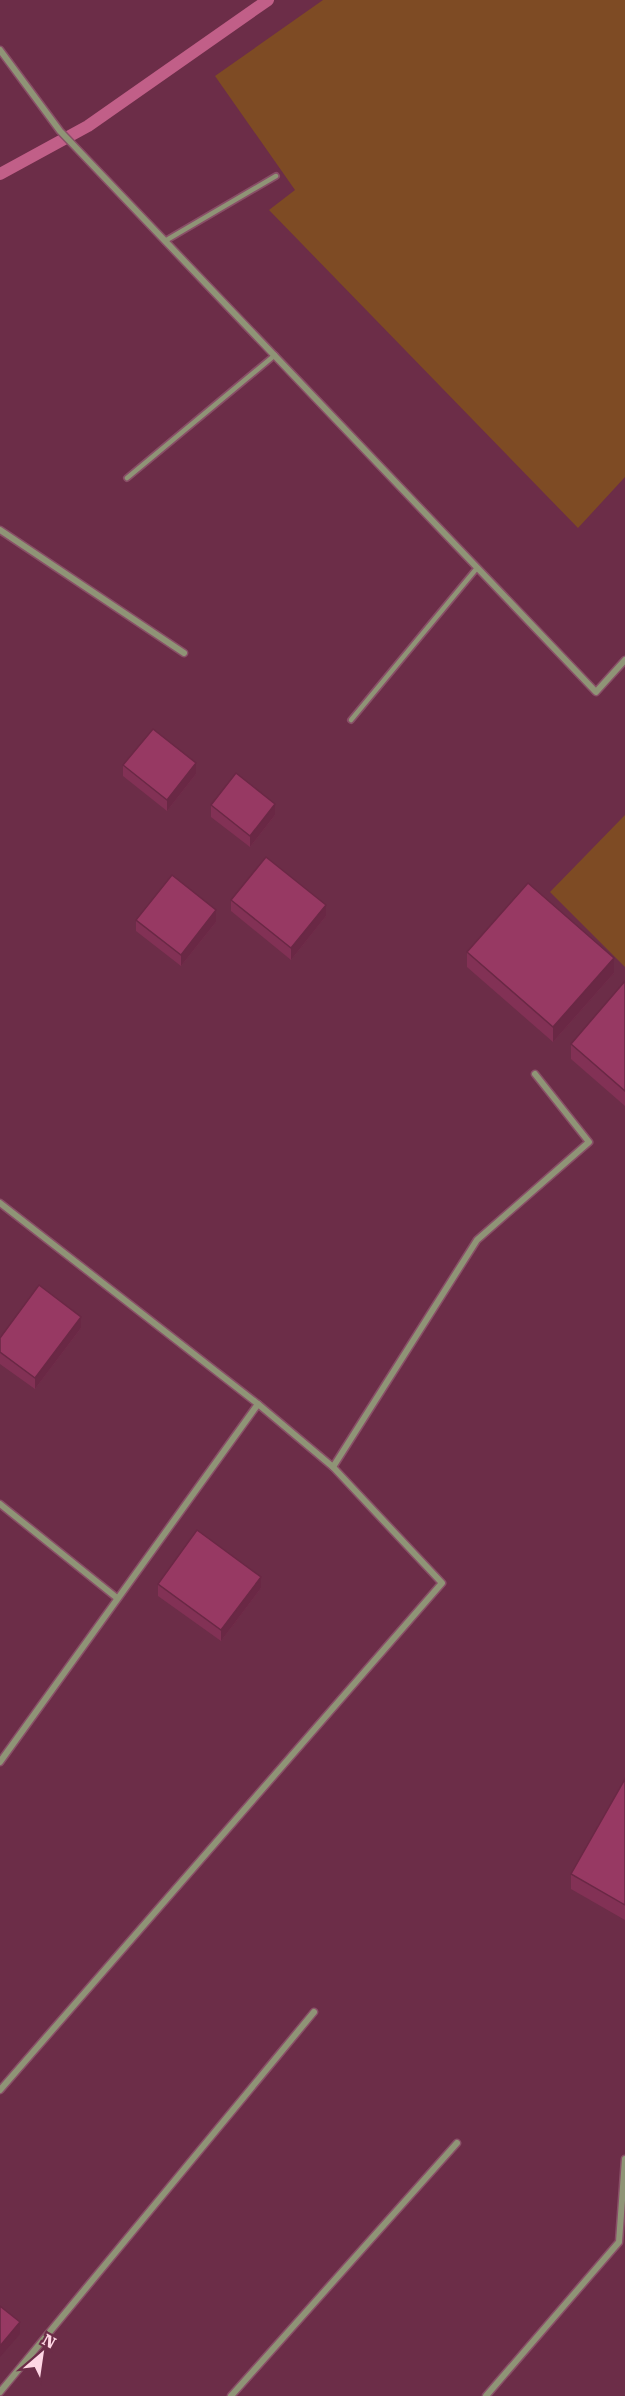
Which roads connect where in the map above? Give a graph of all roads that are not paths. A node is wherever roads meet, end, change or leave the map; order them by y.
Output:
1 (0, 50) edge
2 (276, 176) dead end
3 (165, 241) junction
4 (274, 356) junction
5 (127, 478) dead end
6 (0, 530) edge
7 (477, 568) junction
8 (184, 653) dead end
9 (625, 660) edge
10 (351, 720) dead end
11 (535, 1074) dead end
12 (0, 1203) edge
13 (258, 1404) junction
14 (333, 1467) junction
15 (0, 1504) edge
16 (117, 1598) junction
17 (0, 1762) edge
18 (314, 2012) dead end
19 (0, 2090) edge
20 (457, 2143) dead end
21 (625, 2159) edge
22 (0, 2392) edge
23 (231, 2396) edge
24 (486, 2396) edge

1 - 3 street
2 - 3 lane
3 - 4 street
4 - 5 lane
4 - 7 street
6 - 8 street
7 - 9 street
7 - 10 lane
11 - 14 street
12 - 13 street
13 - 14 street
13 - 16 street
14 - 19 street
15 - 16 street
16 - 17 street
18 - 22 street
20 - 23 street
21 - 24 street

